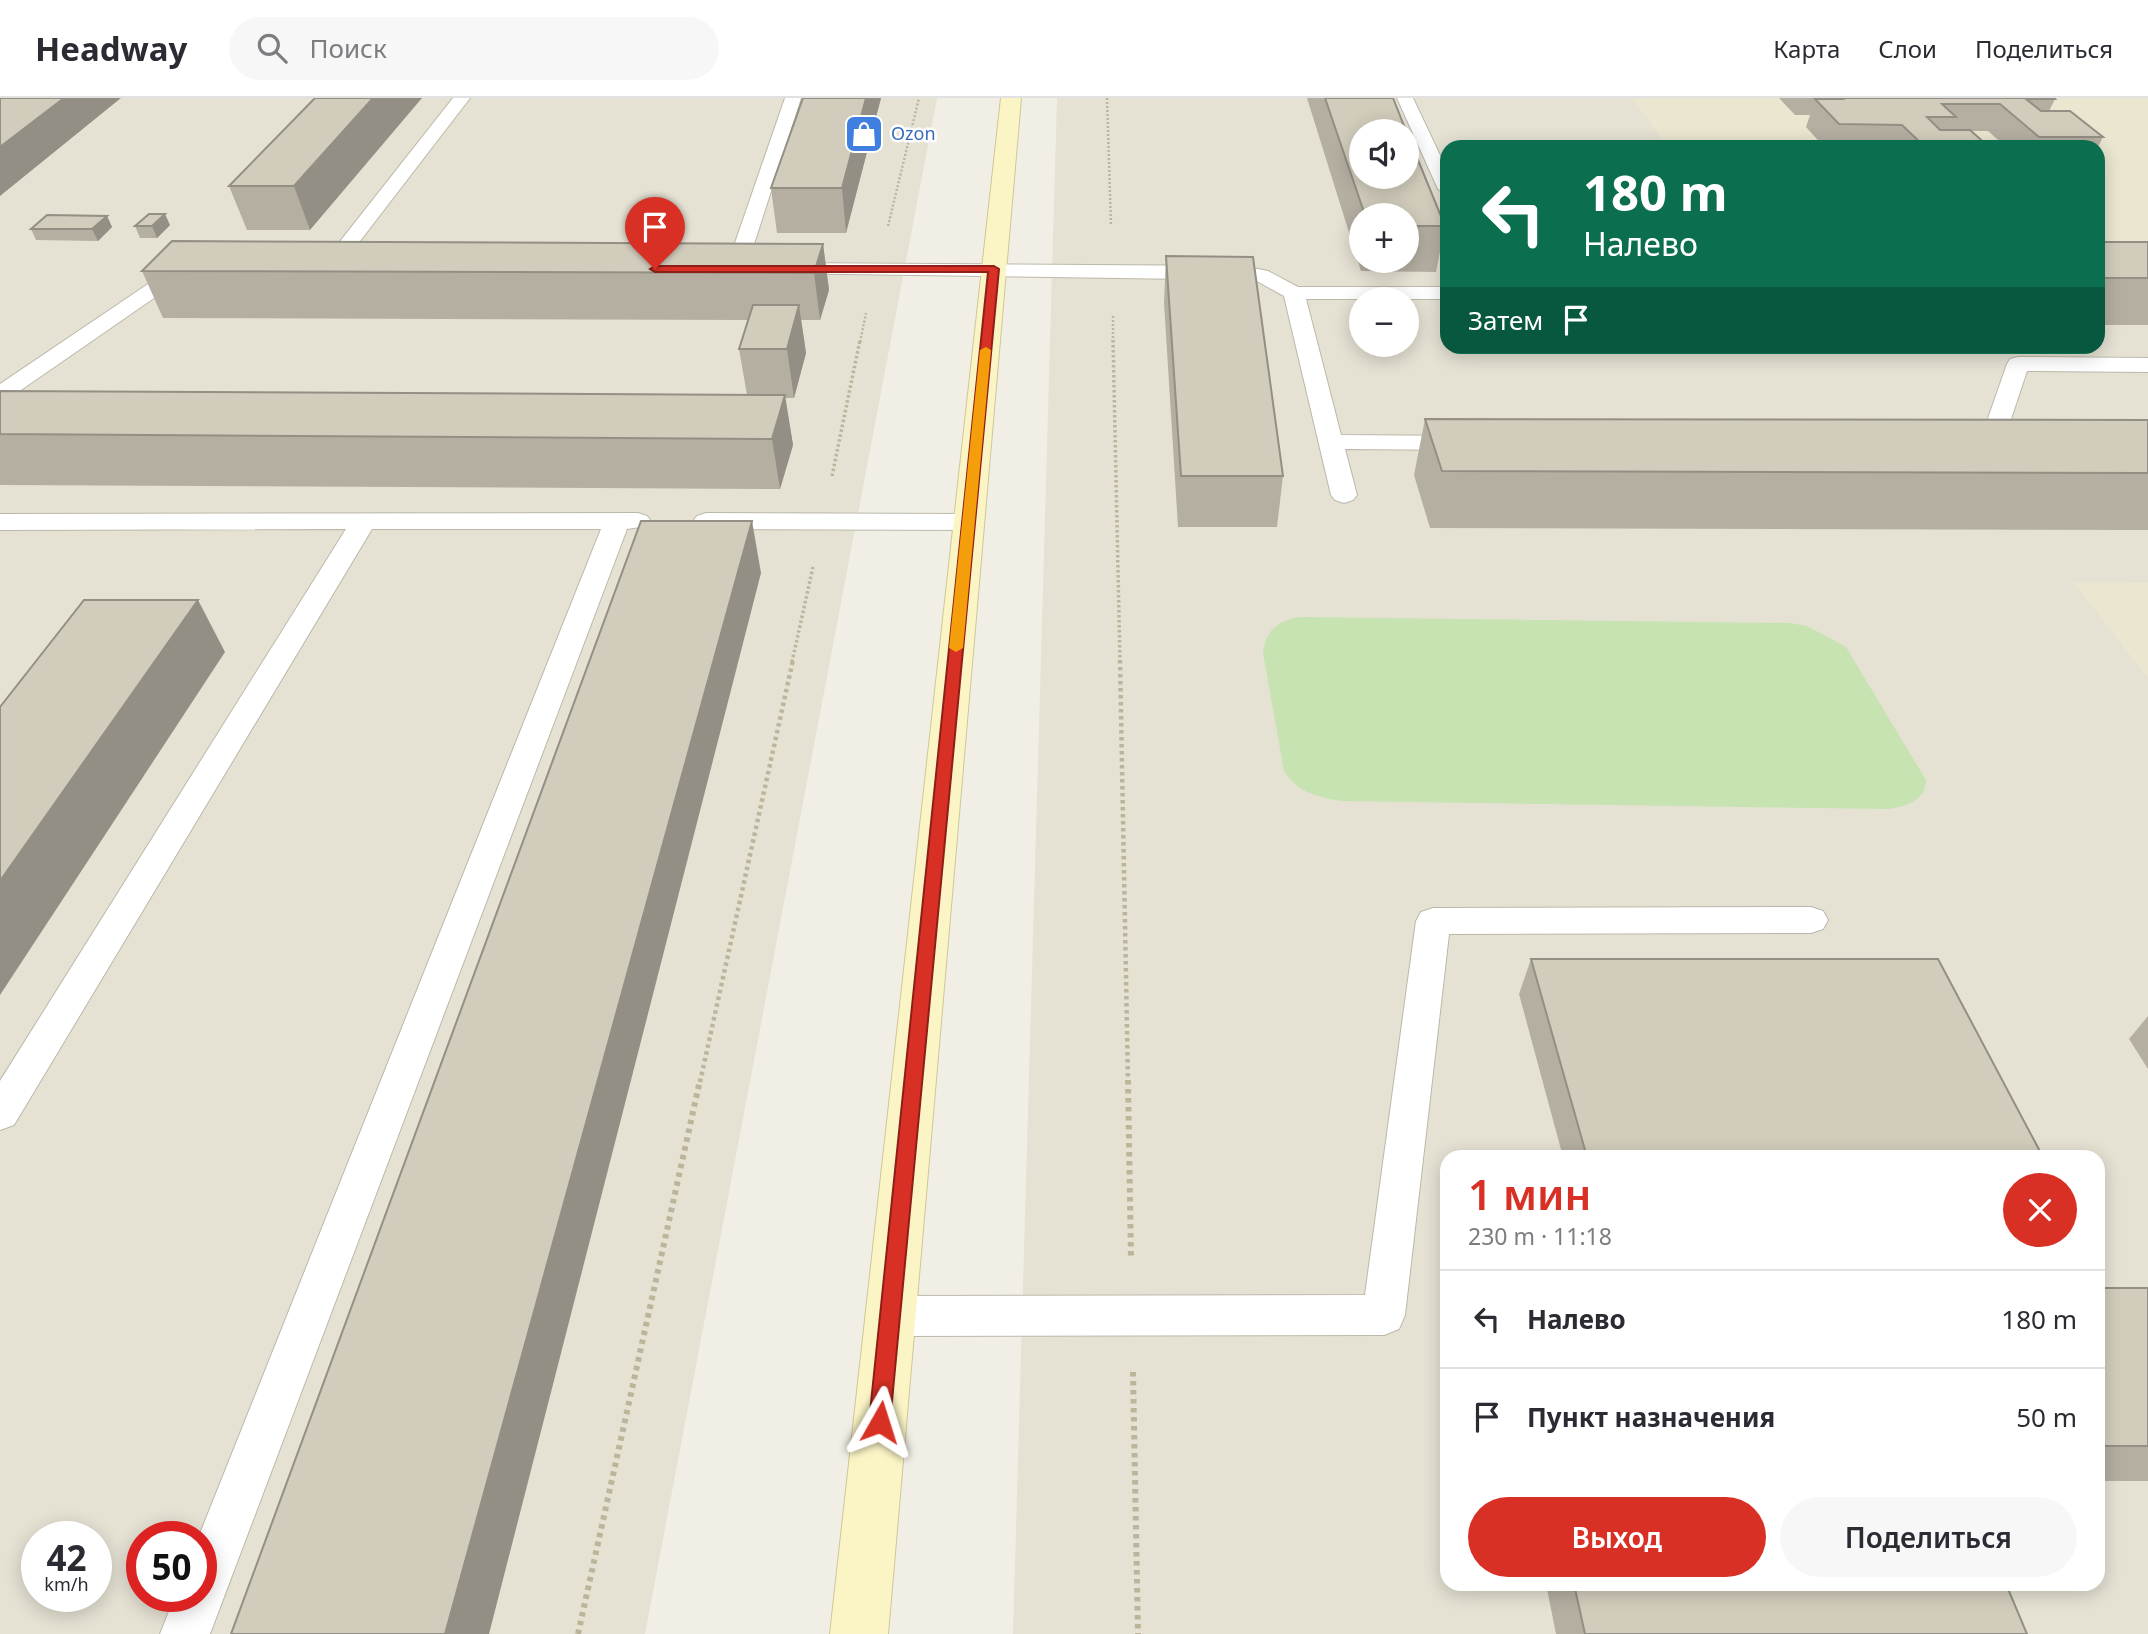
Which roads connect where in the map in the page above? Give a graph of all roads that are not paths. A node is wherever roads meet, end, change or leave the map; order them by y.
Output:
1 (462, 98) edge
2 (793, 98) edge
3 (1011, 98) edge
4 (1405, 98) edge
5 (1440, 174) edge
6 (213, 265) edge
7 (304, 267) edge
8 (330, 267) junction
9 (358, 267) edge
10 (994, 269) junction
11 (1294, 293) junction
12 (1440, 293) edge
13 (2148, 365) edge
14 (0, 394) edge
15 (1331, 442) junction
16 (1482, 443) edge
17 (1964, 444) edge
18 (1991, 444) junction
19 (2031, 444) edge
20 (1344, 495) dead end
21 (617, 521) junction
22 (659, 521) edge
23 (686, 521) edge
24 (0, 522) edge
25 (363, 522) junction
26 (969, 522) junction
27 (1811, 920) dead end
28 (0, 1114) edge
29 (890, 1316) junction
30 (217, 1553) edge
31 (194, 1612) edge
32 (185, 1634) edge
33 (859, 1634) edge

1 - 8 lane
2 - 10 lane
3 - 10 main road
4 - 5 lane
6 - 14 lane
7 - 8 lane
8 - 9 lane
10 - 11 lane
10 - 26 main road
11 - 12 lane
11 - 15 lane
13 - 18 lane
15 - 16 lane
15 - 20 lane
17 - 18 lane
18 - 19 lane
21 - 22 lane
21 - 25 lane
21 - 30 lane
23 - 26 lane
24 - 25 lane
25 - 28 lane
26 - 29 main road
27 - 29 lane
29 - 33 main road
31 - 32 lane

